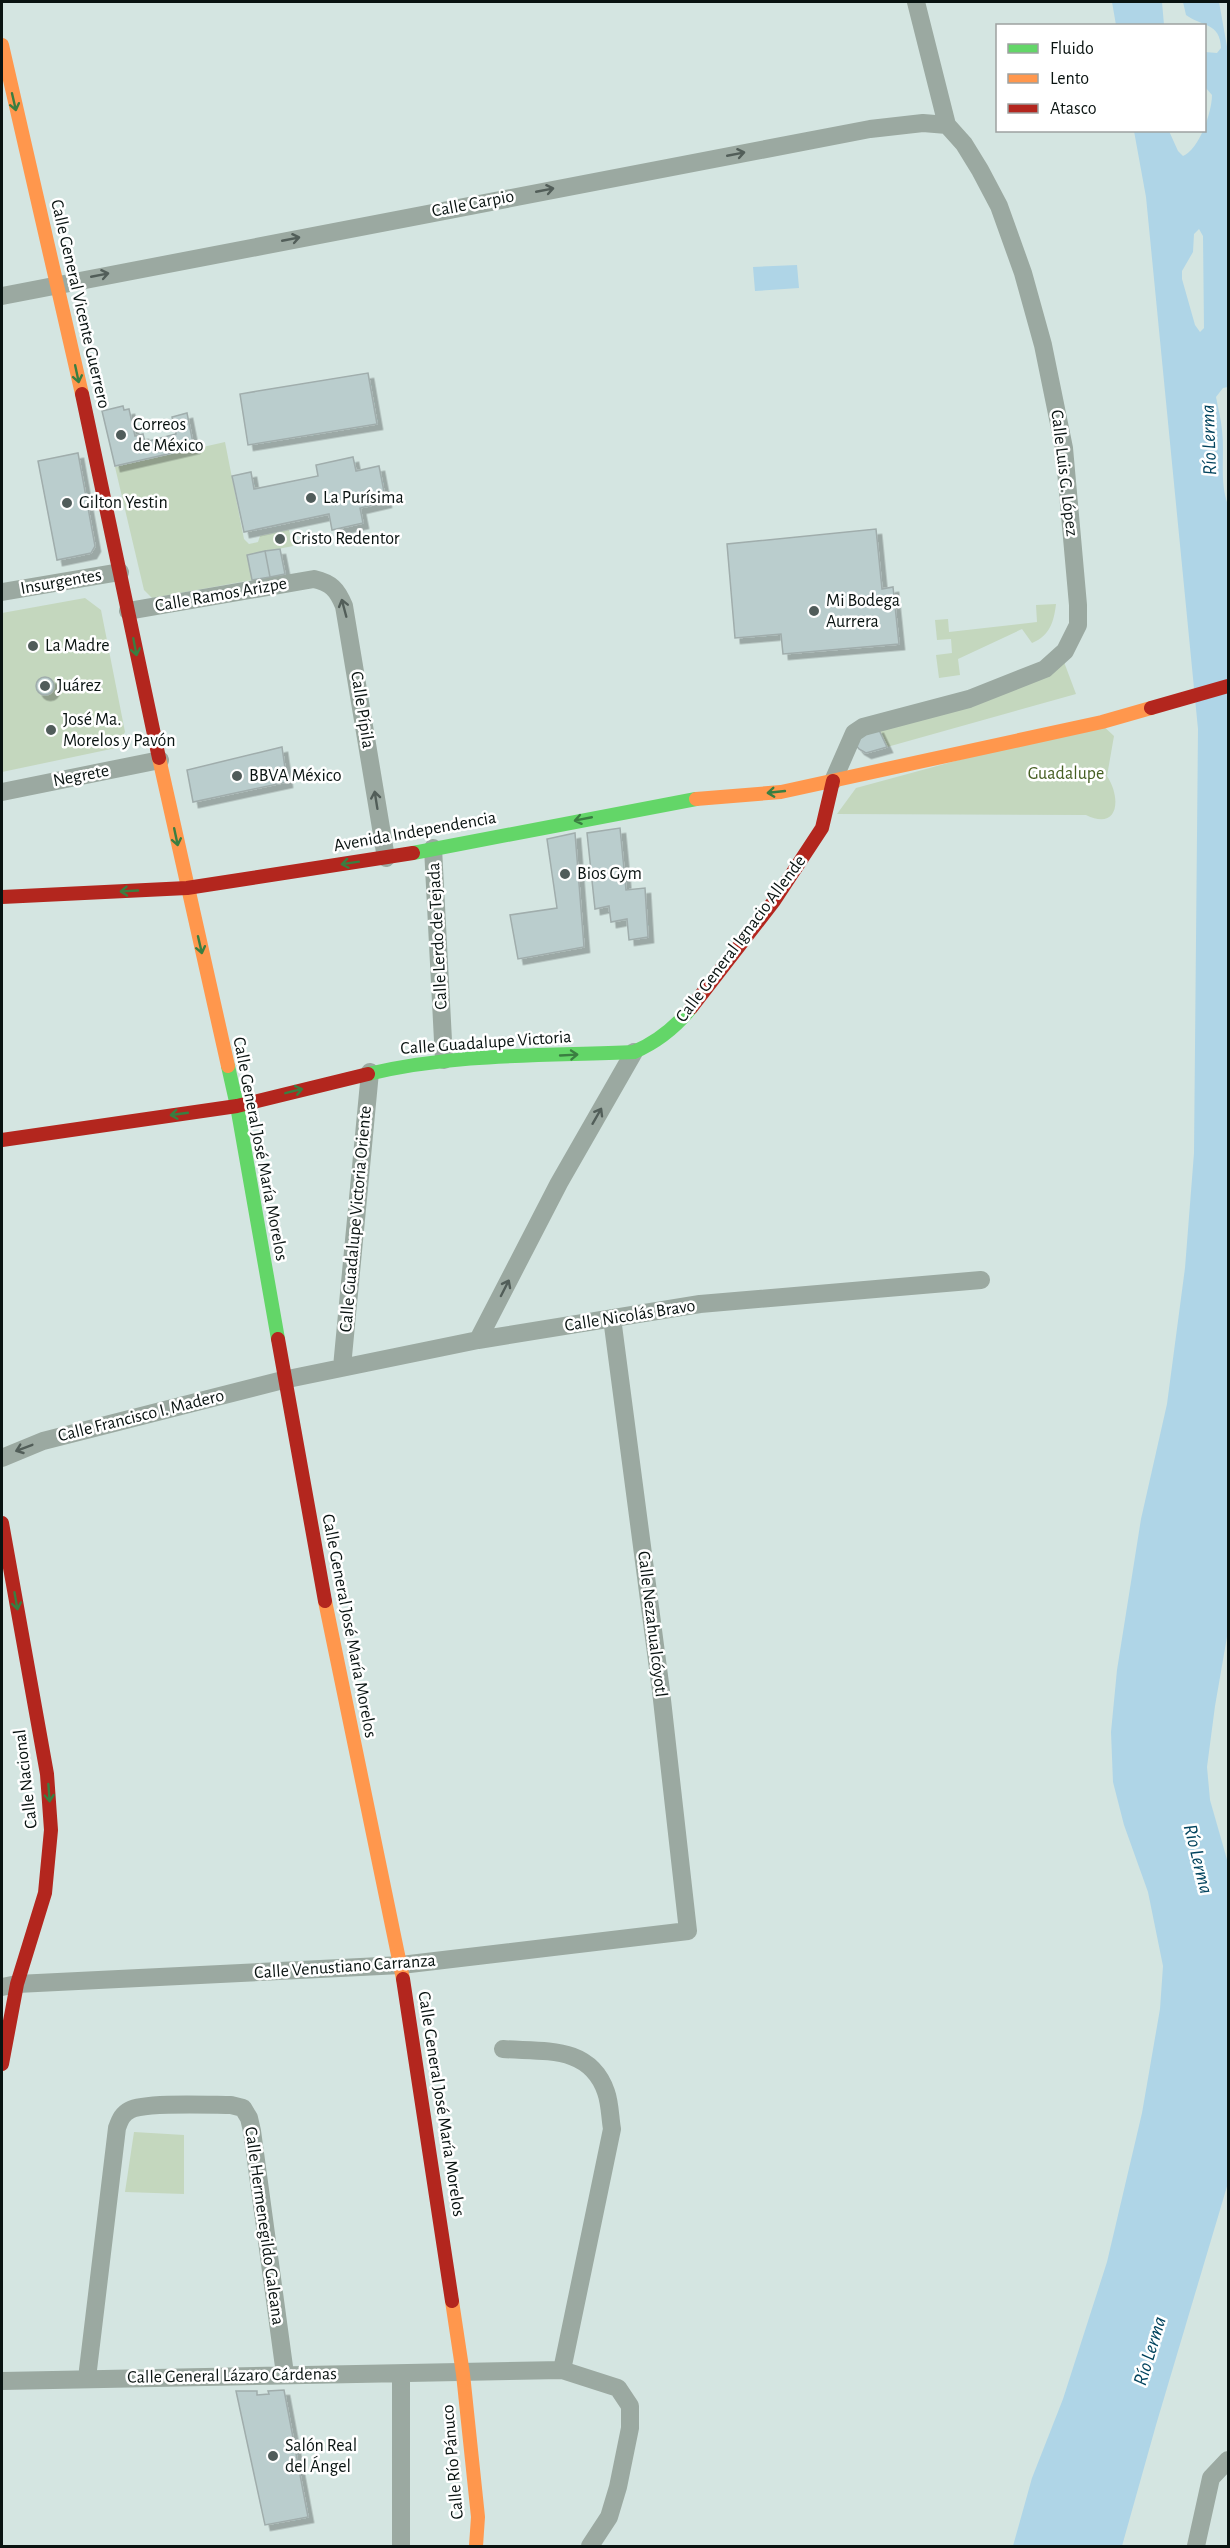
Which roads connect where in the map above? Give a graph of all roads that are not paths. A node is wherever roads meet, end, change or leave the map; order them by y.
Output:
1 (916, 2) edge
2 (2, 45) edge
3 (946, 125) junction
4 (58, 283) junction
5 (2, 296) edge
6 (120, 572) junction
7 (314, 579) joint
8 (2, 592) edge
9 (128, 611) junction
10 (1228, 686) edge
11 (160, 760) junction
12 (833, 781) junction
13 (2, 792) edge
14 (433, 848) junction
15 (386, 858) junction
16 (187, 888) junction
17 (2, 897) edge
18 (634, 1052) junction
19 (444, 1060) junction
20 (370, 1072) junction
21 (237, 1106) junction
22 (2, 1140) edge
23 (981, 1280) dead end
24 (612, 1318) junction
25 (478, 1340) junction
26 (342, 1367) junction
27 (284, 1380) junction
28 (2, 1458) edge
29 (2, 1523) edge
30 (688, 1930) joint
31 (401, 1965) junction
32 (9, 1985) edge
33 (503, 2049) dead end
34 (2, 2064) edge
35 (562, 2370) junction
36 (464, 2373) junction
37 (285, 2374) junction
38 (401, 2374) junction
39 (87, 2378) junction
40 (2, 2381) edge
41 (1228, 2460) edge
42 (401, 2547) edge
43 (476, 2547) edge
44 (590, 2547) edge
45 (1196, 2547) edge

1 - 3 street, Calle Luis G. López
2 -> 4 street, Calle General Vicente Guerrero
4 -> 3 street, Calle Carpio
3 - 12 street, Calle Luis G. López
4 - 5 street, Calle Carpio
4 -> 6 street, Calle General Vicente Guerrero
6 - 8 street, Insurgentes
6 - 9 street, Calle General Vicente Guerrero
7 - 9 street, Calle Ramos Arizpe
15 -> 7 street, Calle Pípila
9 -> 11 street, Calle General Vicente Guerrero
10 - 12 street
11 - 13 street, Negrete
11 -> 16 street, Calle General Vicente Guerrero
12 -> 14 street, Avenida Independencia
12 - 18 street, Calle General Ignacio Allende
14 - 15 street, Avenida Independencia
14 - 19 street, Calle Lerdo de Tejada
15 -> 16 street, Avenida Independencia
16 -> 17 street, Avenida Independencia
16 -> 21 street, Calle General José María Morelos
19 -> 18 street, Calle Guadalupe Victoria
25 -> 18 street
19 - 20 street, Calle Guadalupe Victoria
21 -> 20 street, Calle Guadalupe Victoria
20 - 26 street, Calle Guadalupe Victoria Oriente
21 -> 22 street, Calle Guadalupe Victoria
21 - 27 street, Calle General José María Morelos
23 - 24 street, Calle Nicolás Bravo
24 - 25 street, Calle Nicolás Bravo
24 - 30 street, Calle Nezahualcóyotl
25 - 26 street, Calle Nicolás Bravo
26 - 27 street, Calle Nicolás Bravo
27 -> 28 street, Calle Francisco I. Madero
27 - 31 street, Calle General José María Morelos
29 -> 32 street, Calle Nacional
30 - 31 street, Calle Venustiano Carranza
31 - 32 street, Calle Venustiano Carranza
31 - 36 street, Calle General José María Morelos
32 - 34 street, Calle Nacional
33 - 35 street
35 - 36 street, Calle General Lázaro Cárdenas
35 - 44 street, Calle General Lázaro Cárdenas
36 - 38 street, Calle General Lázaro Cárdenas
36 - 43 street, Calle Río Pánuco
37 - 38 street, Calle General Lázaro Cárdenas
37 - 39 street, Calle General Lázaro Cárdenas
37 - 39 street, Calle Hermenegildo Galeana
38 - 42 street
39 - 40 street, Calle General Lázaro Cárdenas
41 - 45 street

